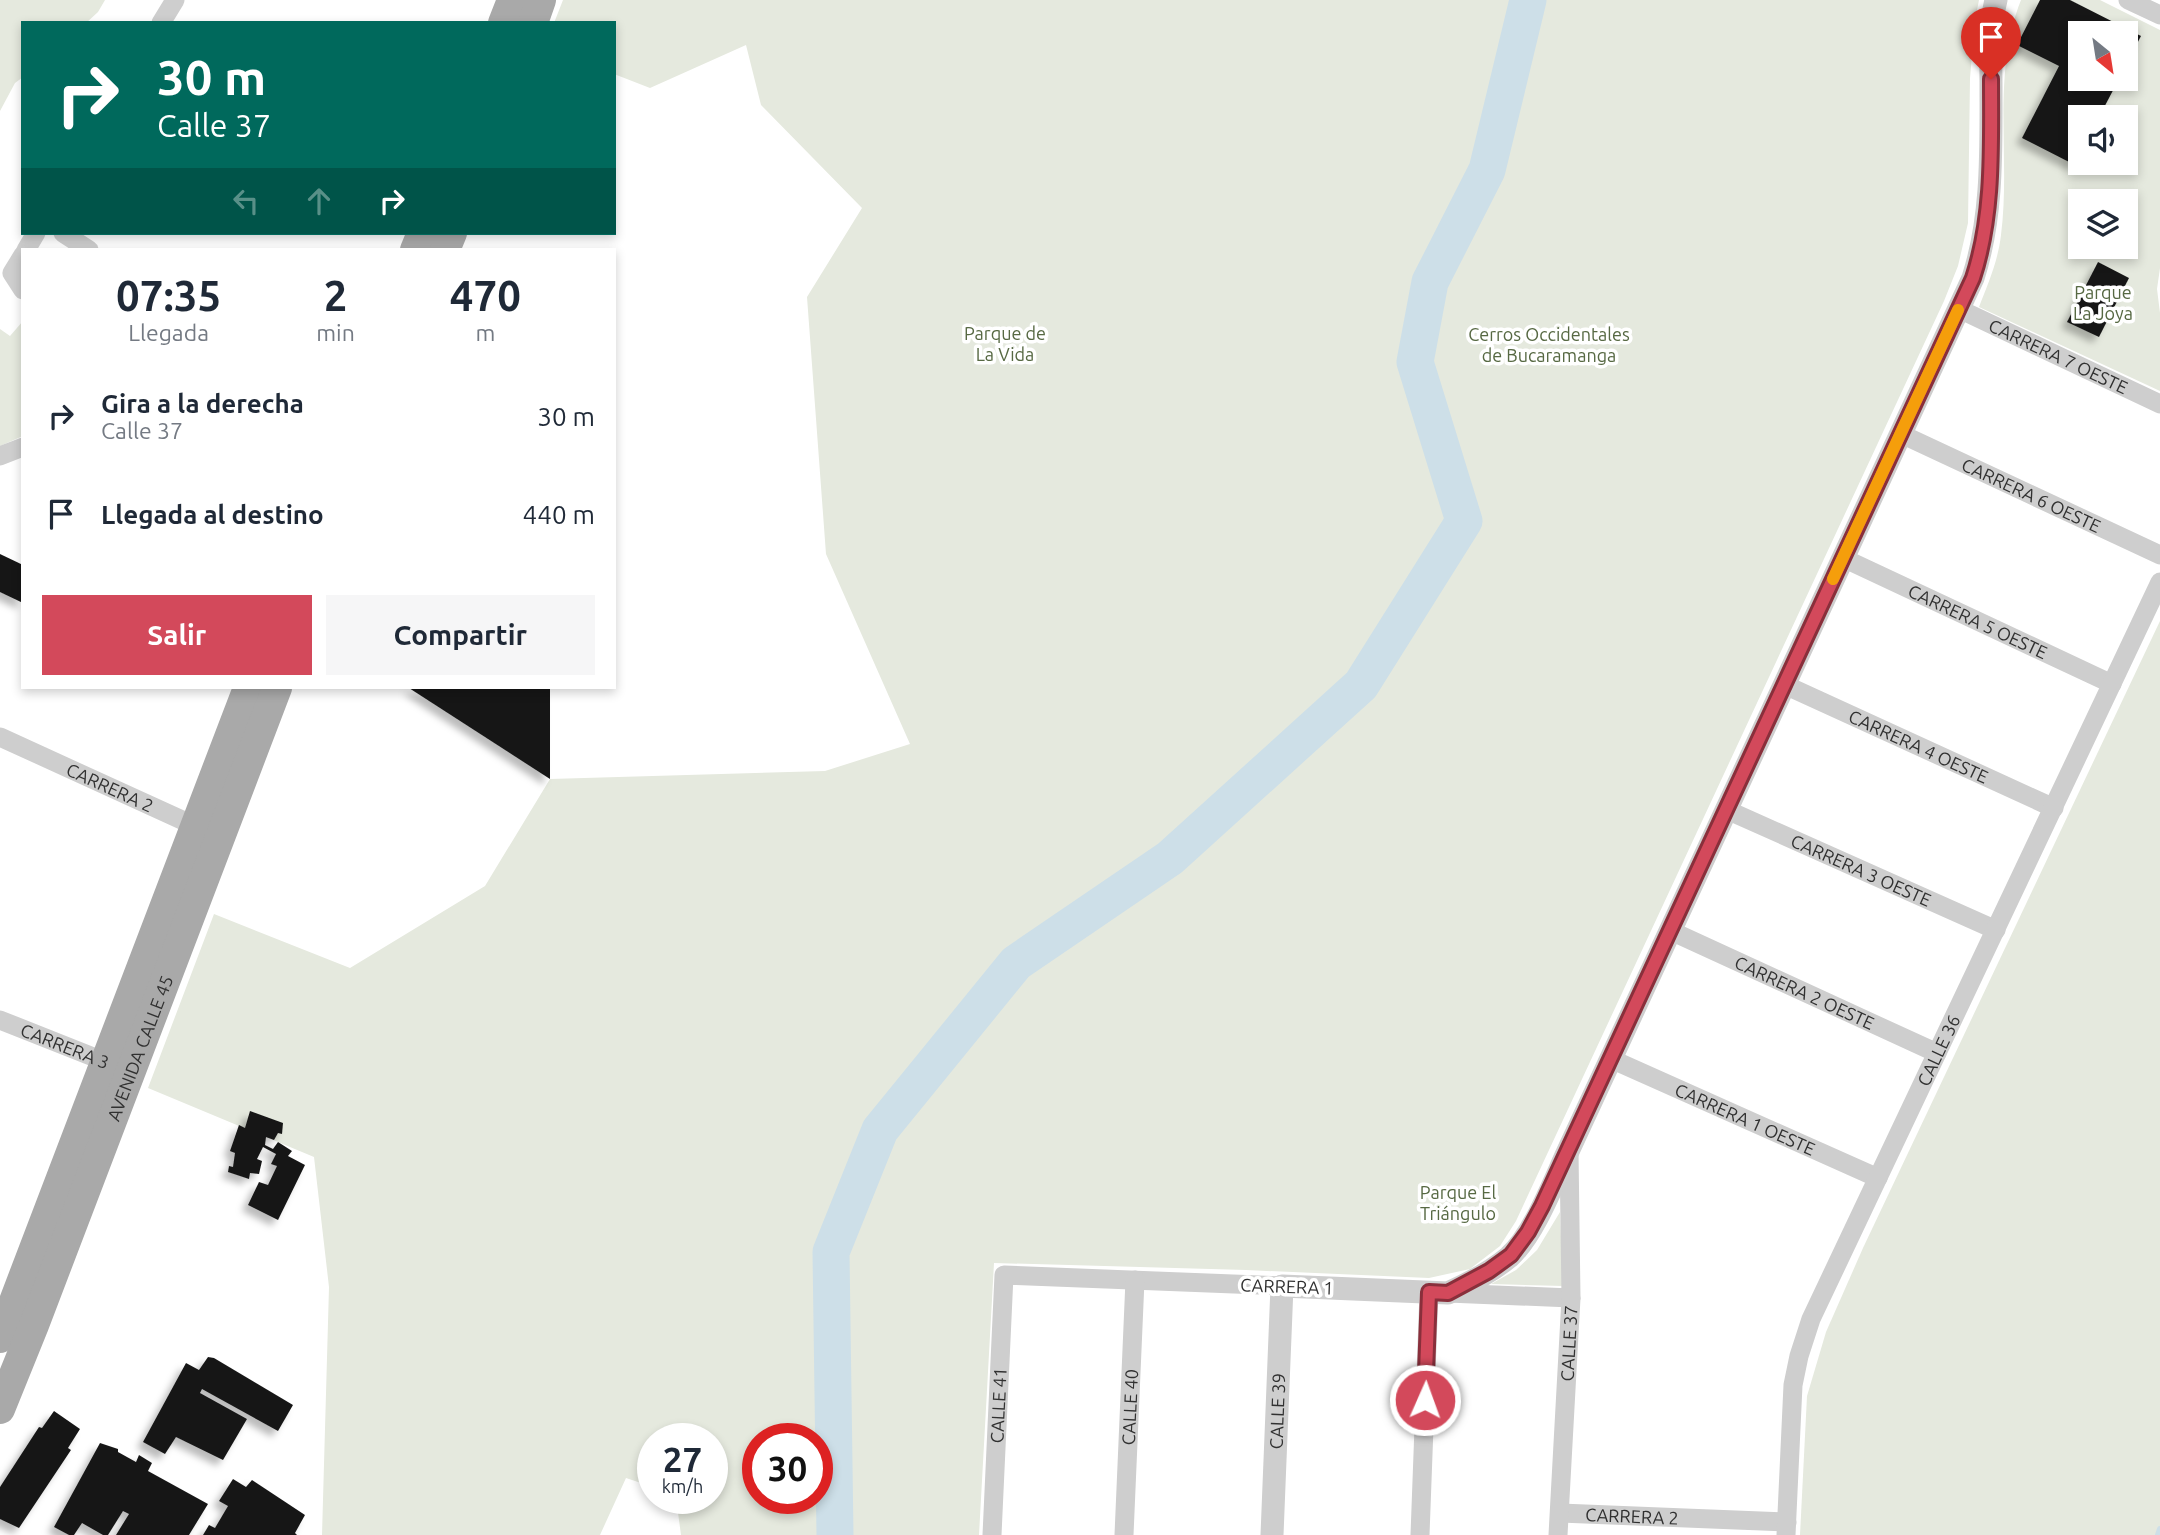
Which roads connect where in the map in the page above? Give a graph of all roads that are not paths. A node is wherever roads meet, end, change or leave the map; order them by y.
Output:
1 (175, 0) edge
2 (512, 0) edge
3 (541, 0) edge
4 (1996, 0) edge
5 (2128, 0) edge
6 (2160, 15) edge
7 (162, 21) edge
8 (504, 21) edge
9 (534, 21) edge
10 (66, 235) edge
11 (86, 248) edge
12 (21, 258) edge
13 (21, 287) edge
14 (1959, 309) junction
15 (2160, 404) edge
16 (1900, 434) junction
17 (21, 448) edge
18 (0, 456) edge
19 (2160, 555) edge
20 (1843, 558) junction
21 (2160, 582) edge
22 (2112, 684) junction
23 (1785, 685) junction
24 (248, 689) edge
25 (277, 689) edge
26 (0, 737) edge
27 (2054, 808) junction
28 (1727, 810) junction
29 (207, 832) junction
30 (1996, 930) junction
31 (1671, 931) junction
32 (0, 1020) edge
33 (1937, 1053) junction
34 (1611, 1059) junction
35 (118, 1066) junction
36 (1569, 1149) junction
37 (1878, 1178) junction
38 (1004, 1275) joint
39 (1135, 1280) junction
40 (1282, 1286) junction
41 (1439, 1292) junction
42 (1570, 1298) junction
43 (0, 1338) edge
44 (3, 1391) edge
45 (1560, 1513) junction
46 (1786, 1528) edge
47 (992, 1535) edge
48 (1125, 1535) edge
49 (1272, 1535) edge
50 (1420, 1535) edge
51 (1559, 1535) edge

1 - 7 street
2 - 8 main road
3 - 9 main road
4 - 14 street, CALLE 37
5 - 6 street
10 - 11 street
12 - 13 street
14 - 15 street, CARRERA 7 OESTE
14 - 16 street, CALLE 37
16 - 19 street, CARRERA 6 OESTE
16 - 20 street, CALLE 37
17 - 18 street
20 - 22 street, CARRERA 5 OESTE
20 - 23 street, CALLE 37
21 - 22 street, CALLE 36
22 - 27 street, CALLE 36
23 - 27 street, CARRERA 4 OESTE
23 - 28 street, CALLE 37
24 - 29 main road, AVENIDA CALLE 45
25 - 29 main road, AVENIDA CALLE 45
26 - 29 street, CARRERA 2
27 - 30 street, CALLE 36
28 - 30 street, CARRERA 3 OESTE
28 - 31 street, CALLE 37
29 - 35 main road, AVENIDA CALLE 45
30 - 33 street, CALLE 36
31 - 33 street, CARRERA 2 OESTE
31 - 34 street, CALLE 37
32 - 35 street, CARRERA 3
33 - 37 street, CALLE 36
34 - 36 street, CALLE 37
34 - 37 street, CARRERA 1 OESTE
35 - 43 main road, AVENIDA CALLE 45
35 - 44 main road, AVENIDA CALLE 45
36 - 41 street, CALLE 37
36 - 42 street, CALLE 37
37 - 46 street, CALLE 36
38 - 39 street, CARRERA 1
38 - 47 street, CALLE 41
39 - 40 street, CARRERA 1
39 - 48 street, CALLE 40
40 - 41 street, CARRERA 1
40 - 49 street, CALLE 39
41 - 42 street, CARRERA 1
41 - 50 street
42 - 45 street, CALLE 37
45 - 46 street, CARRERA 2
45 - 51 street, CALLE 37

